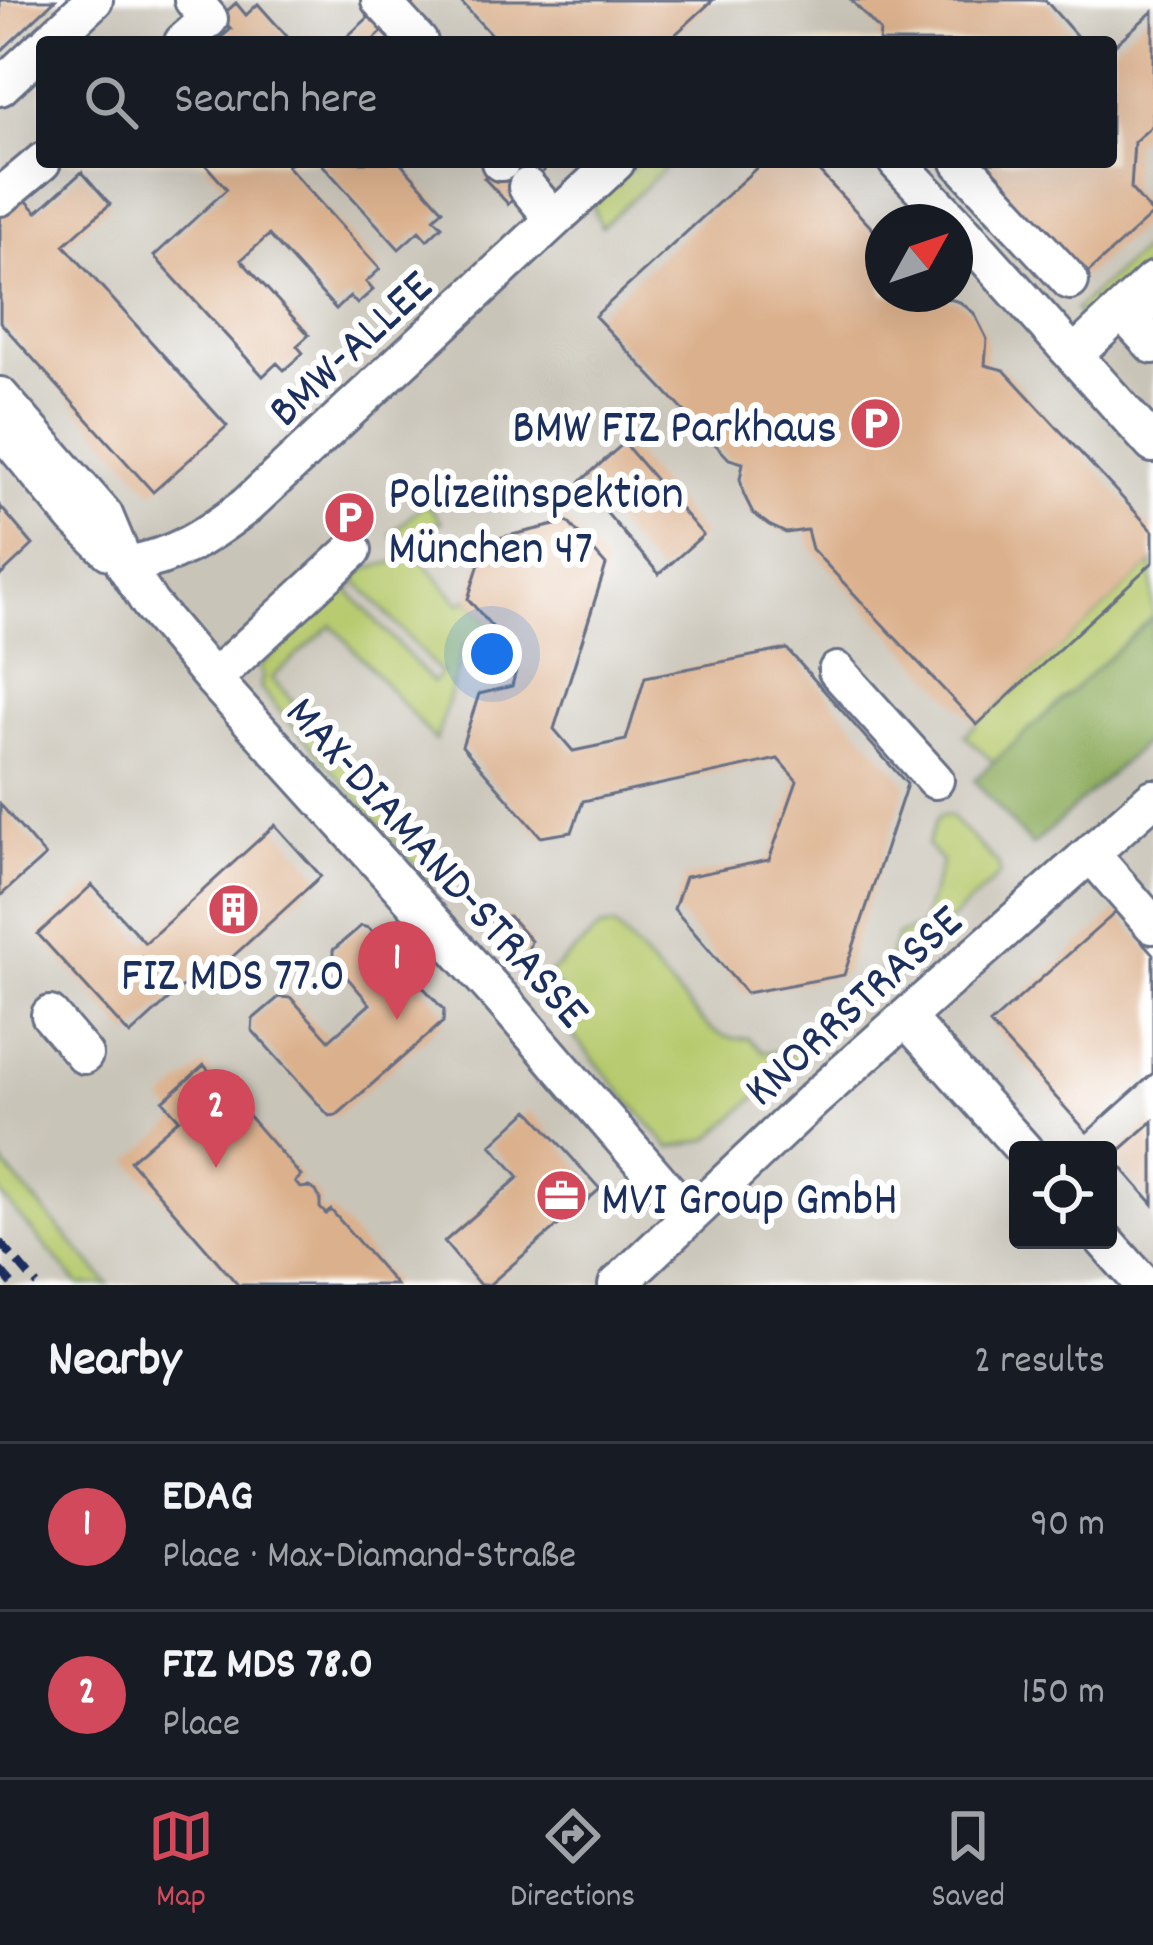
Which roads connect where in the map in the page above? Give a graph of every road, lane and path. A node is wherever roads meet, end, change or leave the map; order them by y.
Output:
1 (94, 0) edge
2 (193, 0) edge
3 (380, 0) edge
4 (55, 36) edge
5 (190, 36) edge
6 (413, 36) edge
7 (36, 54) edge
8 (0, 87) edge
9 (36, 167) edge
10 (609, 168) edge
11 (903, 168) edge
12 (966, 168) edge
13 (509, 170) edge
14 (0, 197) edge
15 (938, 204) edge
16 (554, 218) junction
17 (973, 242) edge
18 (1070, 280) dead end
19 (1153, 281) edge
20 (1153, 298) edge
21 (1153, 346) edge
22 (1074, 355) junction
23 (0, 396) edge
24 (0, 428) edge
25 (1153, 445) edge
26 (353, 550) dead end
27 (125, 565) junction
28 (837, 671) dead end
29 (213, 679) junction
30 (935, 780) dead end
31 (1153, 798) edge
32 (1091, 854) junction
33 (1153, 925) edge
34 (50, 1015) dead end
35 (906, 1018) junction
36 (84, 1054) dead end
37 (1016, 1141) edge
38 (689, 1216) junction
39 (1112, 1249) edge
40 (617, 1285) edge
41 (1144, 1285) edge

1 - 4 street
2 - 5 street
3 - 6 street
7 - 8 street
9 - 14 street
10 - 16 street, BMW-ALLEE
11 - 15 street
12 - 18 street
13 - 16 street
16 - 27 street, BMW-ALLEE
17 - 22 street
19 - 22 street
20 - 21 street
22 - 25 street
23 - 27 street, MAX-DIAMAND-STRASSE
24 - 27 street, MAX-DIAMAND-STRASSE
26 - 29 street
27 - 29 street, MAX-DIAMAND-STRASSE
28 - 30 street
29 - 38 street, MAX-DIAMAND-STRASSE
31 - 32 street, KNORRSTRASSE
32 - 33 street
32 - 35 street, KNORRSTRASSE
34 - 36 street
35 - 37 street
35 - 38 street, KNORRSTRASSE
38 - 40 street, KNORRSTRASSE
39 - 41 street

